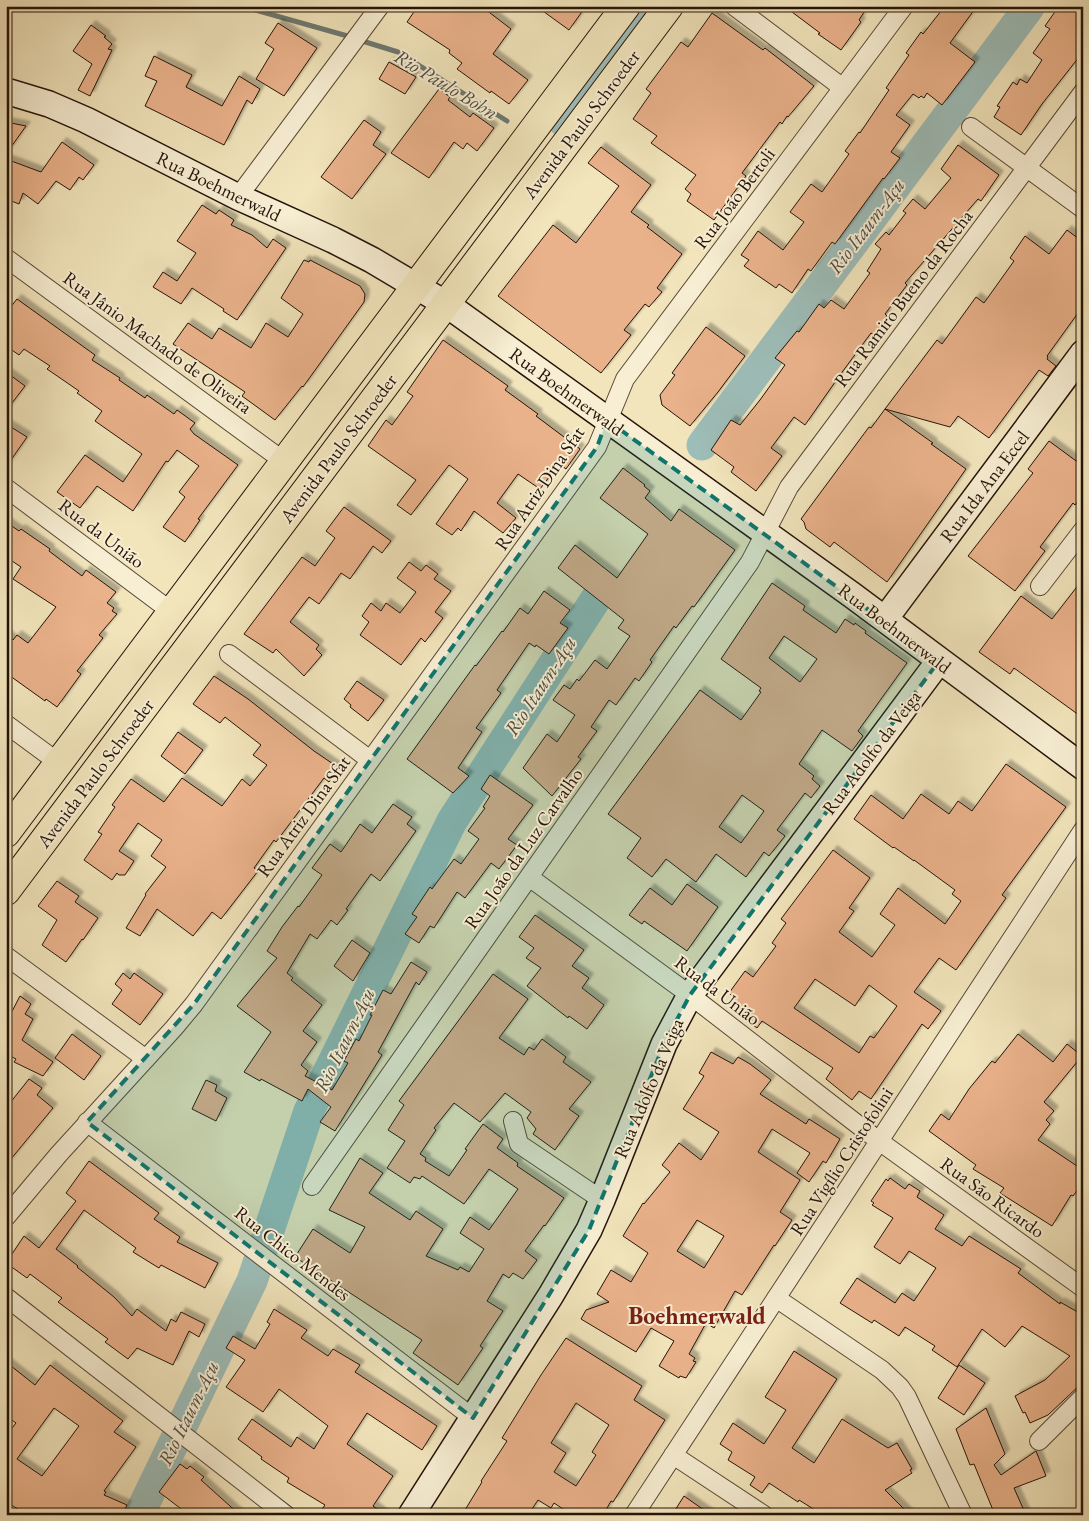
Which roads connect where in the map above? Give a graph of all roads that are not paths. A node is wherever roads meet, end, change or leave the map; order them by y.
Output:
1 (380, 6) edge
2 (626, 6) edge
3 (670, 6) edge
4 (734, 6) edge
5 (904, 6) edge
6 (843, 88) junction
7 (6, 91) edge
8 (1083, 92) edge
9 (970, 127) dead end
10 (1027, 168) junction
11 (238, 197) junction
12 (1083, 209) edge
13 (6, 258) edge
14 (416, 286) junction
15 (446, 304) junction
16 (1083, 353) edge
17 (607, 420) junction
18 (284, 462) junction
19 (6, 488) edge
20 (1083, 530) edge
21 (765, 532) junction
22 (1040, 586) dead end
23 (172, 612) junction
24 (885, 619) junction
25 (229, 654) dead end
26 (939, 661) junction
27 (6, 724) edge
28 (370, 760) junction
29 (59, 763) junction
30 (1083, 767) edge
31 (1083, 830) edge
32 (6, 833) edge
33 (529, 877) junction
34 (6, 891) edge
35 (6, 956) edge
36 (690, 995) junction
37 (146, 1059) junction
38 (513, 1121) dead end
39 (87, 1122) junction
40 (879, 1141) junction
41 (312, 1186) dead end
42 (602, 1200) junction
43 (6, 1217) edge
44 (1083, 1288) edge
45 (6, 1297) edge
46 (776, 1298) junction
47 (1083, 1397) edge
48 (472, 1418) junction
49 (1039, 1441) dead end
50 (673, 1455) junction
51 (286, 1515) edge
52 (411, 1515) edge
53 (634, 1515) edge
54 (764, 1515) edge
55 (963, 1515) edge

1 - 11 street
2 - 14 main road, Avenida Paulo Schroeder
3 - 15 main road, Avenida Paulo Schroeder
4 - 6 street
5 - 6 street, Rua João Bertoli
6 - 17 street, Rua João Bertoli
7 - 11 street, Rua Boehmerwald
8 - 10 street, Rua Ramiro Bueno da Rocha
9 - 10 street
10 - 12 street
10 - 21 street, Rua Ramiro Bueno da Rocha
11 - 14 street, Rua Boehmerwald
13 - 18 street, Rua Jânio Machado de Oliveira
14 - 15 street, Rua Boehmerwald
14 - 18 main road, Avenida Paulo Schroeder
15 - 17 street, Rua Boehmerwald
15 - 34 main road, Avenida Paulo Schroeder
16 - 24 street, Rua Ida Ana Eccel
17 - 21 street, Rua Boehmerwald
17 - 28 street, Rua Atriz Dina Sfat
18 - 23 main road, Avenida Paulo Schroeder
19 - 23 street, Rua da União
20 - 22 street
21 - 24 street, Rua Boehmerwald
21 - 33 street, Rua João da Luz Carvalho
23 - 29 main road, Avenida Paulo Schroeder
24 - 26 street, Rua Boehmerwald
25 - 28 street
26 - 30 street, Rua Boehmerwald
26 - 36 street, Rua Adolfo da Veiga
27 - 29 street
28 - 37 street, Rua Atriz Dina Sfat
29 - 32 main road, Avenida Paulo Schroeder
31 - 40 street, Rua Vigílio Cristofolini
33 - 36 street, Rua da União
33 - 41 street, Rua João da Luz Carvalho
35 - 37 street
36 - 40 street, Rua da União
36 - 42 street, Rua Adolfo da Veiga
37 - 39 street, Rua Atriz Dina Sfat
38 - 42 street
39 - 43 street, Rua Atriz Dina Sfat
39 - 48 street, Rua Chico Mendes
40 - 44 street, Rua São Ricardo
40 - 46 street, Rua Vigílio Cristofolini
42 - 48 street, Rua Adolfo da Veiga
45 - 51 street
46 - 50 street, Rua Vigílio Cristofolini
46 - 55 street
47 - 49 street
48 - 52 street, Rua Adolfo da Veiga
50 - 53 street, Rua Vigílio Cristofolini
50 - 54 street

